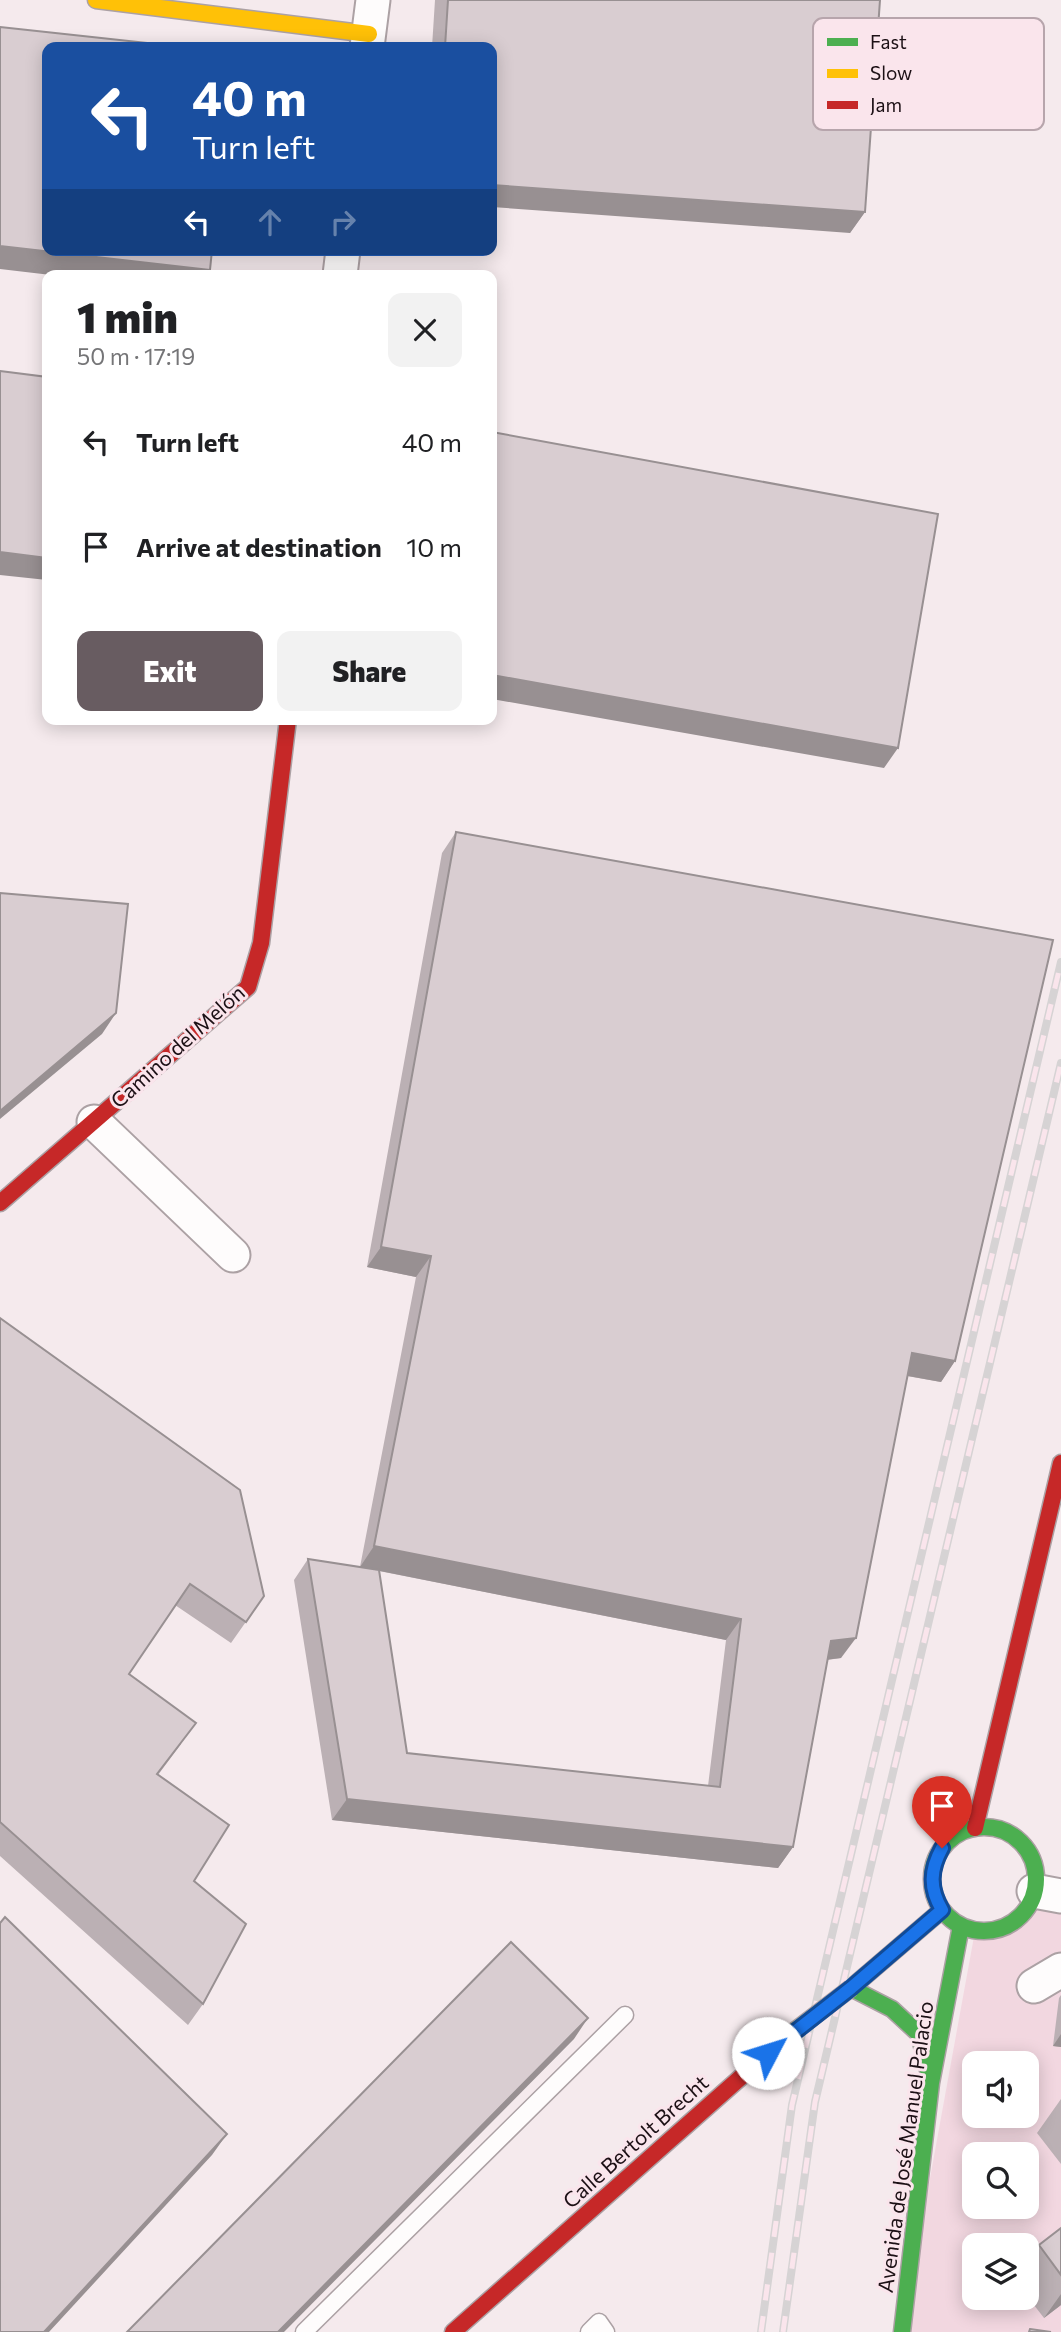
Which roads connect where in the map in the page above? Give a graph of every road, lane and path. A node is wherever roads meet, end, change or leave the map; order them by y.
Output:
1 (96, 0) edge
2 (373, 0) edge
3 (368, 41) edge
4 (287, 725) edge
5 (94, 1122) junction
6 (0, 1203) edge
7 (233, 1255) dead end
8 (1061, 1463) edge
9 (975, 1828) junction
10 (1047, 1894) edge
11 (942, 1910) junction
12 (961, 1926) junction
13 (851, 1988) junction
14 (625, 2015) dead end
15 (931, 2083) junction
16 (304, 2332) edge
17 (453, 2332) edge
18 (589, 2332) edge
19 (606, 2332) edge
20 (902, 2332) edge

1 - 3 street
2 - 3 street
4 - 5 street, Camino del Melón
5 - 6 street, Camino del Melón
5 - 7 street
8 - 9 street
9 - 10 street
9 - 11 street
10 - 12 street
11 - 12 street
11 - 13 street, Calle Bertolt Brecht
12 - 15 street, Avenida de José Manuel Palacio
13 - 15 street
13 - 17 street, Calle Bertolt Brecht, bridge
14 - 16 lane
15 - 20 street, Avenida de José Manuel Palacio
18 - 19 lane

